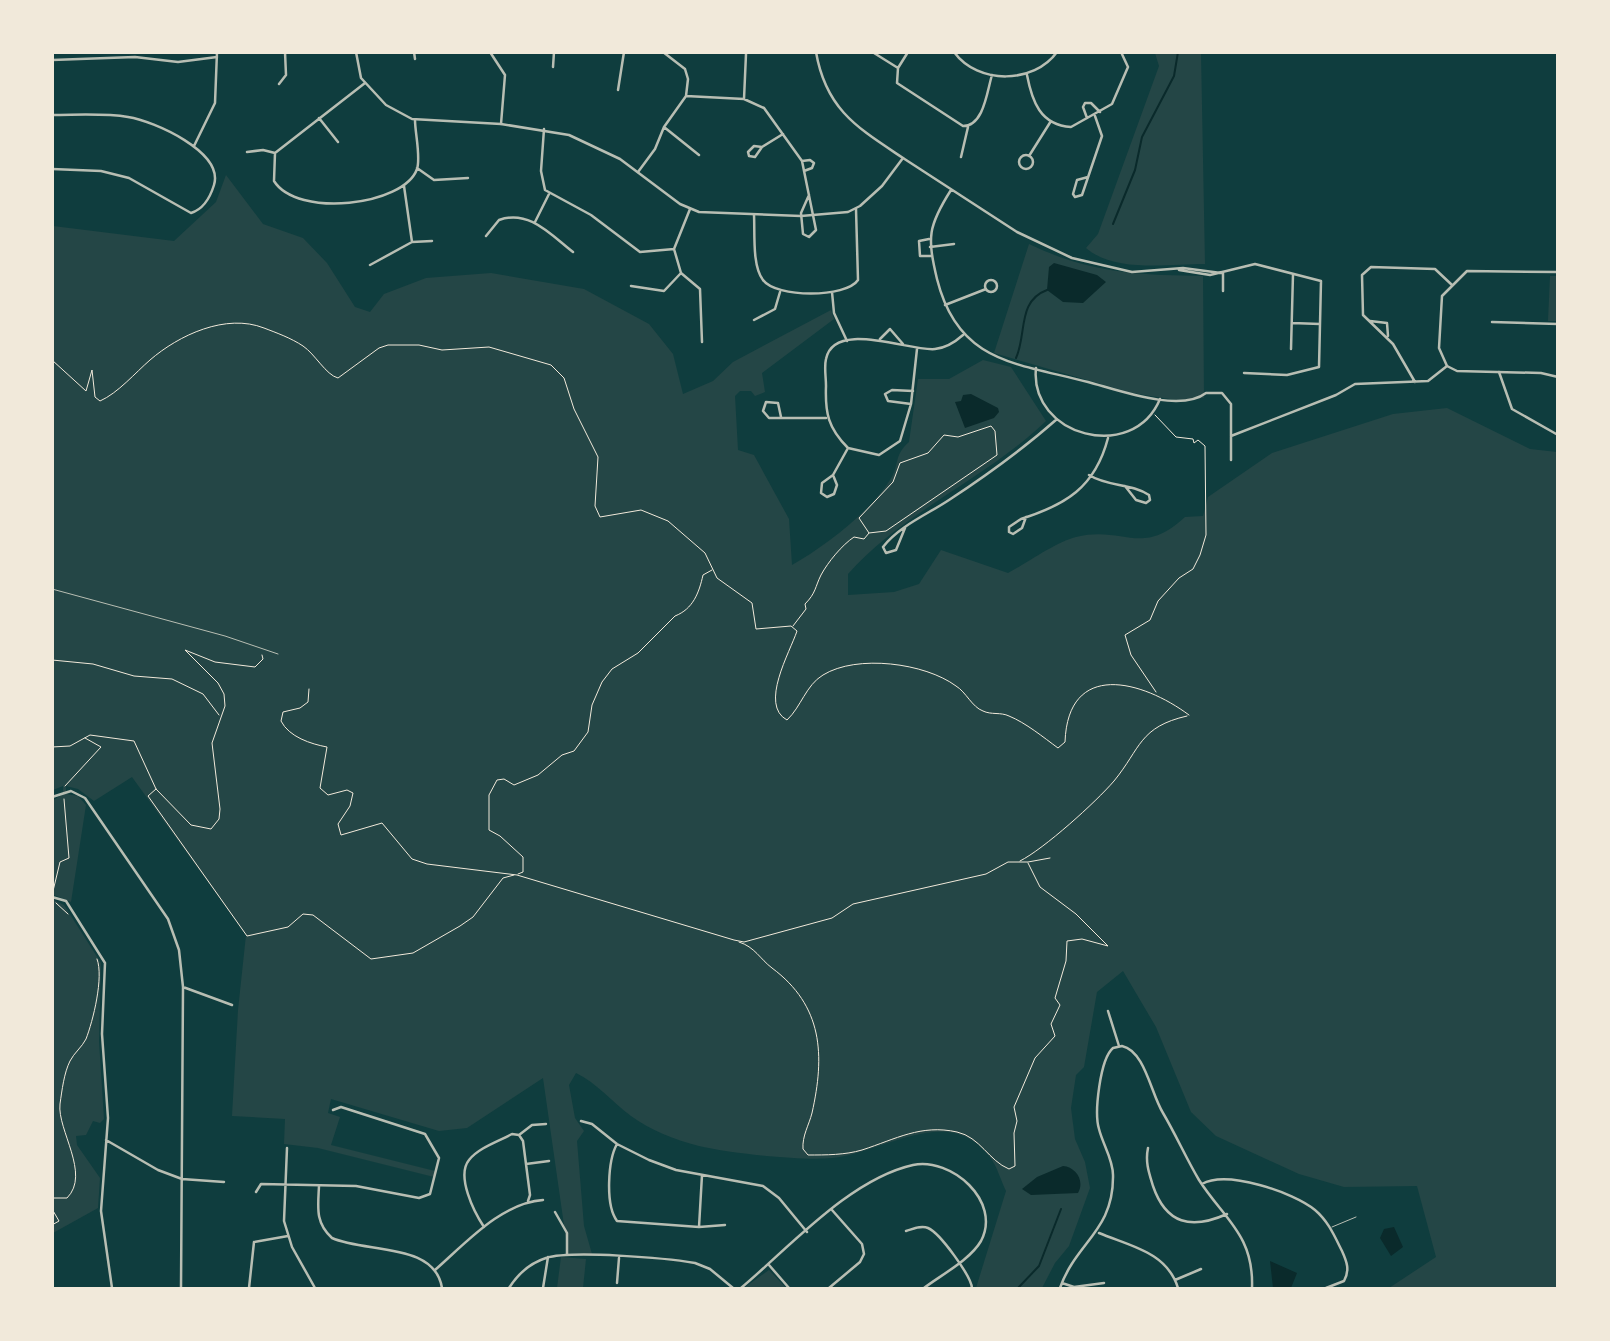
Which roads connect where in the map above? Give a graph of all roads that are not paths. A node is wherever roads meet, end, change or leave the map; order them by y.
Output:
1 (285, 52) edge
2 (356, 52) edge
3 (414, 52) edge
4 (490, 52) edge
5 (554, 52) edge
6 (624, 52) edge
7 (663, 52) edge
8 (817, 52) edge
9 (908, 52) edge
10 (954, 52) edge
11 (1057, 52) edge
12 (1121, 52) edge
13 (746, 53) edge
14 (874, 53) edge
15 (217, 55) edge
16 (415, 59) dead end
17 (52, 60) edge
18 (553, 67) dead end
19 (898, 68) junction
20 (992, 75) junction
21 (1027, 75) junction
22 (365, 83) junction
23 (279, 84) dead end
24 (618, 90) dead end
25 (686, 96) junction
26 (744, 99) junction
27 (1100, 112) junction
28 (52, 115) edge
29 (1095, 115) junction
30 (319, 118) junction
31 (1087, 119) junction
32 (415, 120) junction
33 (1051, 121) junction
34 (501, 124) junction
35 (664, 127) junction
36 (968, 127) junction
37 (544, 129) junction
38 (784, 133) junction
39 (338, 142) dead end
40 (194, 146) junction
41 (762, 147) dead end
42 (247, 152) dead end
43 (275, 153) junction
44 (699, 155) dead end
45 (1029, 156) junction
46 (961, 157) dead end
47 (903, 158) junction
48 (802, 161) junction
49 (417, 168) junction
50 (52, 169) edge
51 (804, 171) junction
52 (638, 172) junction
53 (1088, 177) junction
54 (468, 178) dead end
55 (404, 186) junction
56 (951, 190) junction
57 (549, 194) junction
58 (808, 195) junction
59 (690, 209) junction
60 (856, 209) junction
61 (754, 215) junction
62 (814, 215) junction
63 (801, 216) junction
64 (535, 222) junction
65 (486, 236) dead end
66 (929, 239) junction
67 (432, 241) dead end
68 (412, 242) junction
69 (954, 244) dead end
70 (930, 247) junction
71 (674, 249) junction
72 (573, 252) dead end
73 (932, 256) junction
74 (370, 265) dead end
75 (1222, 272) junction
76 (1558, 272) edge
77 (681, 273) junction
78 (1293, 274) junction
79 (1452, 285) junction
80 (631, 286) dead end
81 (986, 289) dead end
82 (1223, 291) dead end
83 (780, 292) junction
84 (832, 292) junction
85 (945, 305) junction
86 (754, 320) dead end
87 (1370, 321) junction
88 (1492, 321) dead end
89 (1292, 323) junction
90 (1321, 324) junction
91 (1558, 324) edge
92 (963, 335) junction
93 (1387, 337) junction
94 (880, 339) junction
95 (847, 341) junction
96 (702, 342) dead end
97 (904, 345) junction
98 (917, 349) junction
99 (1291, 349) dead end
100 (1447, 366) junction
101 (1036, 368) junction
102 (1499, 372) junction
103 (1244, 373) dead end
104 (1557, 377) edge
105 (1415, 382) junction
106 (913, 391) junction
107 (1160, 399) junction
108 (911, 404) junction
109 (781, 417) junction
110 (826, 418) junction
111 (1057, 419) junction
112 (1558, 435) edge
113 (1231, 436) junction
114 (1108, 438) junction
115 (848, 448) junction
116 (1231, 460) dead end
117 (833, 475) junction
118 (1089, 475) junction
119 (1125, 486) junction
120 (1026, 517) junction
121 (905, 528) junction
122 (52, 589) edge
123 (278, 654) dead end
124 (52, 797) edge
125 (53, 897) edge
126 (183, 987) junction
127 (232, 1005) dead end
128 (1108, 1011) dead end
129 (1119, 1046) junction
130 (333, 1110) dead end
131 (581, 1121) dead end
132 (546, 1124) dead end
133 (519, 1135) junction
134 (106, 1140) junction
135 (617, 1144) junction
136 (287, 1148) dead end
137 (1148, 1148) dead end
138 (549, 1161) dead end
139 (526, 1164) junction
140 (702, 1175) junction
141 (181, 1179) junction
142 (224, 1182) dead end
143 (1202, 1184) junction
144 (285, 1186) junction
145 (319, 1186) junction
146 (256, 1192) dead end
147 (543, 1200) dead end
148 (528, 1201) junction
149 (832, 1210) junction
150 (555, 1212) dead end
151 (1228, 1214) junction
152 (1356, 1217) dead end
153 (725, 1225) dead end
154 (484, 1227) junction
155 (699, 1227) junction
156 (1331, 1228) junction
157 (906, 1231) dead end
158 (807, 1232) junction
159 (1098, 1233) junction
160 (288, 1236) junction
161 (567, 1255) junction
162 (548, 1257) junction
163 (619, 1258) junction
164 (958, 1262) junction
165 (769, 1265) junction
166 (1201, 1269) dead end
167 (435, 1270) junction
168 (1175, 1280) junction
169 (617, 1283) dead end
170 (1062, 1283) junction
171 (1104, 1283) dead end
172 (112, 1289) edge
173 (181, 1289) edge
174 (249, 1289) edge
175 (315, 1289) edge
176 (442, 1289) edge
177 (509, 1289) edge
178 (543, 1289) edge
179 (733, 1289) edge
180 (741, 1289) edge
181 (789, 1289) edge
182 (829, 1289) edge
183 (924, 1289) edge
184 (972, 1289) edge
185 (1060, 1289) edge
186 (1178, 1289) edge
187 (1252, 1289) edge
188 (1326, 1289) edge

1 - 23 street
2 - 22 street
3 - 16 street
4 - 34 street
5 - 18 street
6 - 24 street
7 - 25 street
8 - 47 street
9 - 19 street
10 - 20 street
11 - 21 street
12 - 27 street
13 - 26 street
14 - 19 street
15 - 17 street
15 - 40 street
19 - 36 street
20 - 21 street
20 - 36 street
21 - 33 street
22 - 30 street
22 - 32 street
25 - 26 street
25 - 35 street
26 - 38 street
27 - 29 street
27 - 31 street
28 - 40 street
29 - 31 street
29 - 53 street
30 - 39 street
30 - 43 street
31 - 33 street
32 - 34 street
32 - 49 street
33 - 45 street
34 - 37 street
35 - 44 street
35 - 52 street
36 - 46 street
37 - 52 street
37 - 57 street
38 - 41 street
38 - 48 street
40 - 50 street
42 - 43 street
43 - 55 street
45 - 45 street
47 - 56 street
47 - 60 street
48 - 51 street
48 - 51 street
49 - 54 street
49 - 55 street
51 - 58 street
52 - 59 street
53 - 53 street
55 - 68 street
56 - 66 street
56 - 75 street
57 - 64 street
57 - 71 street
58 - 62 street
58 - 63 street
59 - 61 street
59 - 71 street
60 - 62 street
60 - 84 street
61 - 63 street
61 - 83 street
62 - 63 street
62 - 63 street
64 - 65 street
64 - 72 street
66 - 70 street
66 - 73 street
67 - 68 street
68 - 74 street
69 - 70 street
70 - 73 street
71 - 77 street
73 - 85 street
75 - 78 street
75 - 82 street
76 - 79 street
77 - 80 street
77 - 96 street
78 - 89 street
78 - 90 street
79 - 87 street
79 - 100 street
81 - 85 street
83 - 84 street
83 - 86 street
84 - 95 street
85 - 92 street
87 - 93 street
87 - 93 street
88 - 91 street
89 - 90 street
89 - 99 street
90 - 103 street
92 - 98 street
92 - 101 street
93 - 105 street
94 - 95 street
94 - 97 street
94 - 97 street
95 - 110 street
97 - 98 street
98 - 106 street
100 - 102 street
100 - 105 street
101 - 107 street
101 - 111 street
102 - 104 street
102 - 112 street
105 - 113 street
106 - 108 street
106 - 108 street
107 - 113 street
107 - 114 street
108 - 115 street
109 - 109 street
109 - 110 street
110 - 115 street
111 - 114 street
111 - 121 street
113 - 116 street
114 - 118 street
115 - 117 street
117 - 117 street
118 - 119 street
118 - 120 street
119 - 119 street
120 - 120 street
121 - 121 street
122 - 123 lane
124 - 126 street
125 - 134 street
126 - 127 street
126 - 141 street
128 - 129 street
129 - 143 street
129 - 159 street
130 - 145 street
131 - 135 street
132 - 133 street
133 - 139 street
133 - 154 street
134 - 141 street
134 - 172 street
135 - 140 street
135 - 155 street
136 - 144 street
137 - 151 street
138 - 139 street
139 - 148 street
140 - 155 street
140 - 158 street
141 - 142 street
141 - 173 street
143 - 151 street
143 - 156 street
144 - 145 street
144 - 146 street
144 - 160 street
145 - 167 street
147 - 148 street
148 - 154 street
149 - 158 street
149 - 164 street
149 - 182 street
150 - 161 street
151 - 187 street
152 - 156 lane
153 - 155 street
154 - 167 street
156 - 188 street
157 - 164 street
158 - 165 street
159 - 168 street
159 - 170 street
160 - 174 street
160 - 175 street
161 - 162 street
161 - 163 street
162 - 177 street
162 - 178 street
163 - 169 street
163 - 179 street
164 - 183 street
164 - 184 street
165 - 180 street
165 - 181 street
166 - 168 street
167 - 176 street
168 - 186 street
170 - 171 street
170 - 185 street

